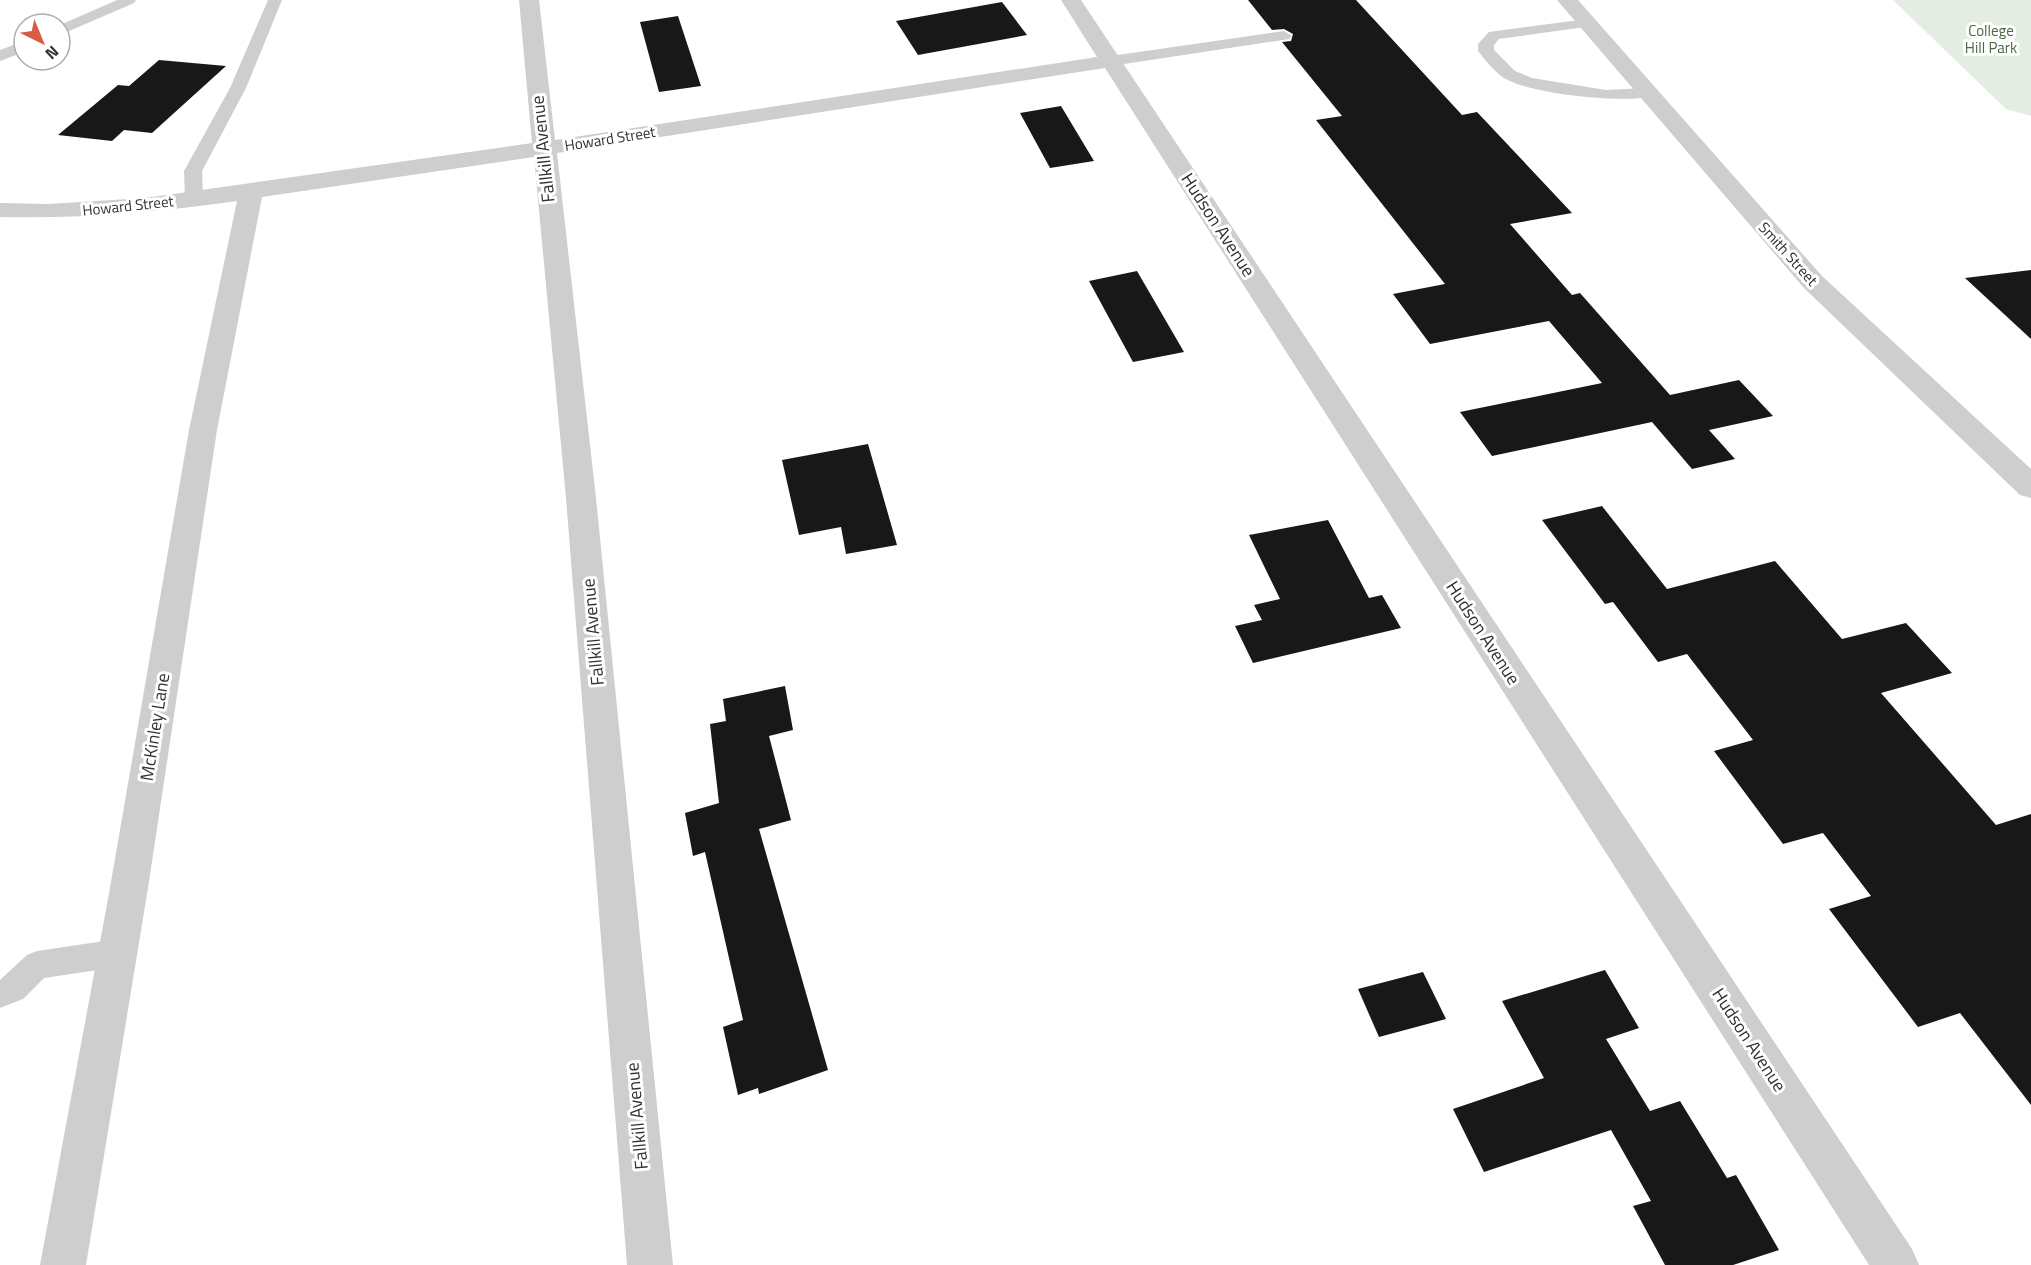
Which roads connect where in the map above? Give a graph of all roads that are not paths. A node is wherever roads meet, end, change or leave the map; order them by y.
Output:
1 (129, 0) edge
2 (275, 0) edge
3 (529, 0) edge
4 (1071, 0) edge
5 (1567, 0) edge
6 (1587, 23) junction
7 (72, 25) edge
8 (1284, 36) dead end
9 (1111, 61) junction
10 (1646, 93) junction
11 (543, 149) junction
12 (250, 190) junction
13 (194, 199) junction
14 (0, 210) edge
15 (2031, 487) edge
16 (118, 953) junction
17 (0, 994) edge
18 (63, 1265) edge
19 (651, 1265) edge
20 (1896, 1265) edge

1 - 7 lane
2 - 13 lane
3 - 11 street, Fallkill Avenue
4 - 9 street, Hudson Avenue
5 - 6 street, Smith Street
6 - 10 street, Smith Street
6 - 10 lane
8 - 9 lane
9 - 11 street, Howard Street
9 - 20 street, Hudson Avenue
10 - 15 street, Smith Street
11 - 12 street, Howard Street
11 - 19 street, Fallkill Avenue
12 - 13 street, Howard Street
12 - 16 street, McKinley Lane
13 - 14 street, Howard Street
16 - 17 lane
16 - 18 street, McKinley Lane

